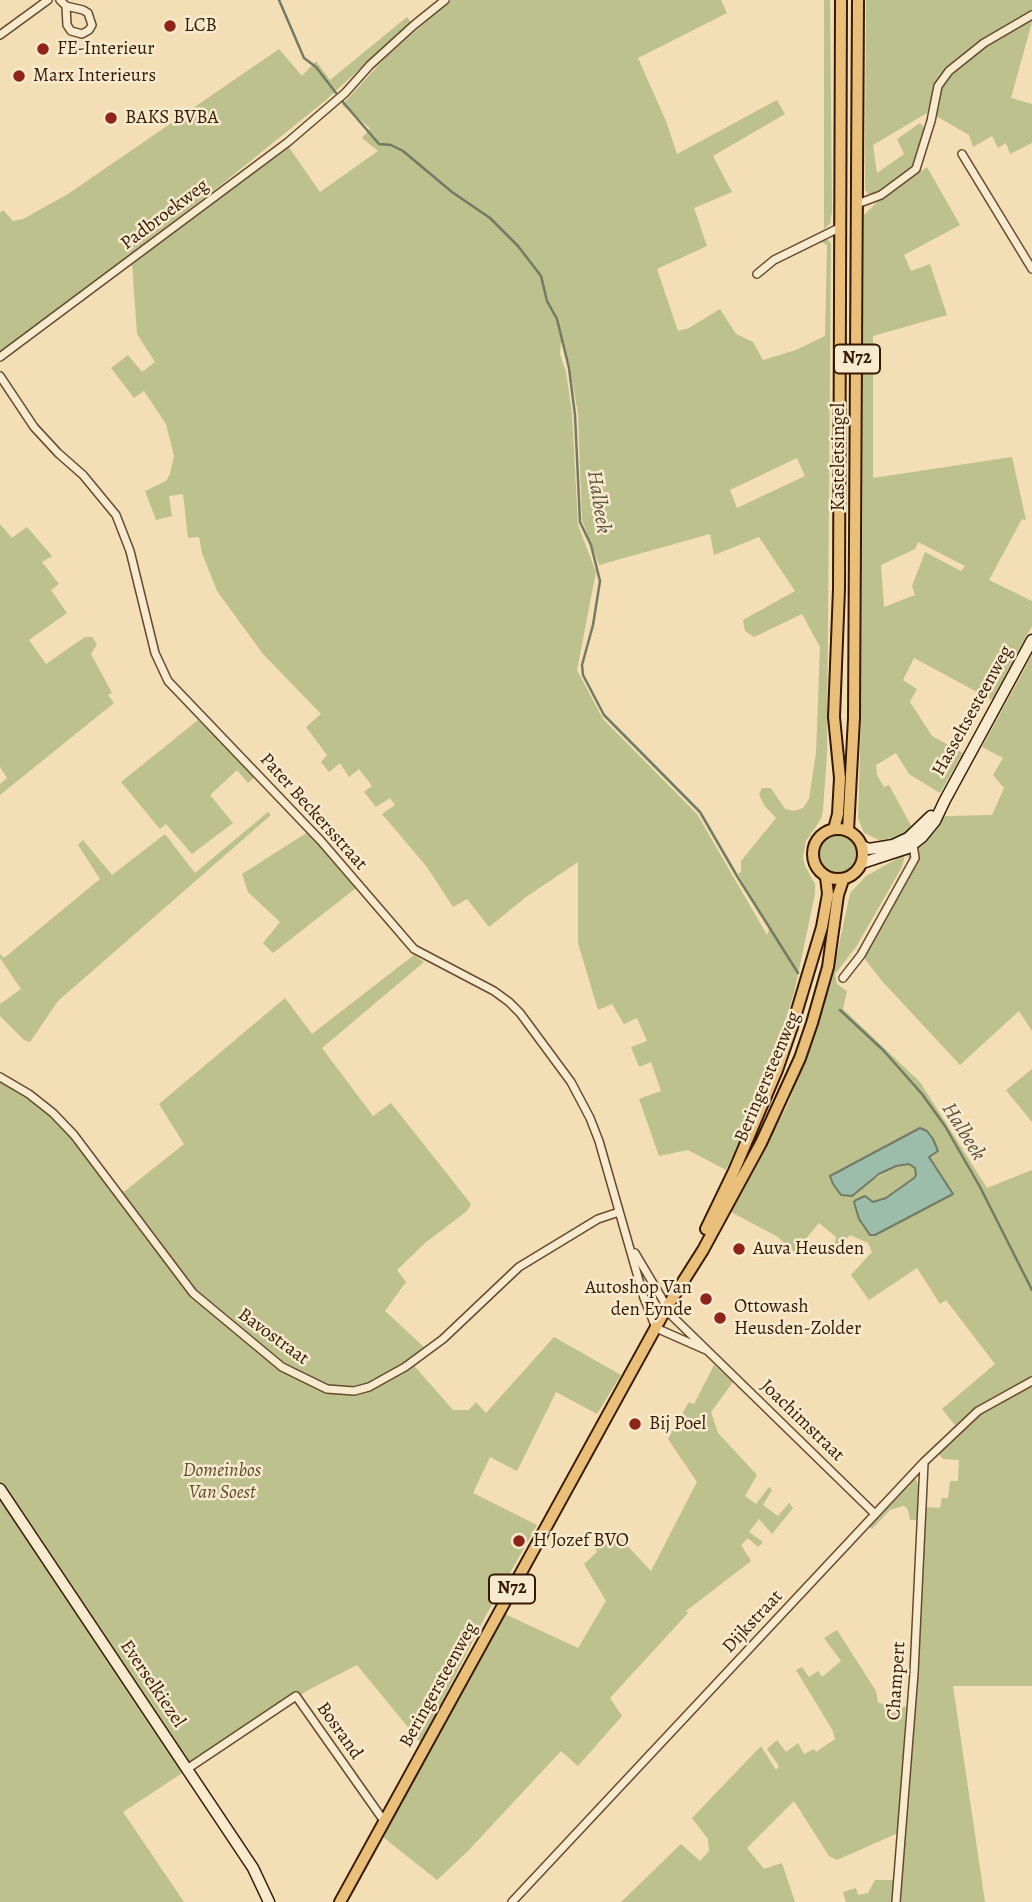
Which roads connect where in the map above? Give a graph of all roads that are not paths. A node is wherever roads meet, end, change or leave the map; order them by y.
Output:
1 (48, 0) edge
2 (445, 0) edge
3 (841, 0) edge
4 (858, 0) edge
5 (63, 3) edge
6 (1032, 15) edge
7 (0, 35) edge
8 (962, 154) dead end
9 (857, 204) junction
10 (841, 227) junction
11 (1032, 269) edge
12 (757, 274) dead end
13 (0, 357) edge
14 (0, 376) edge
15 (1032, 640) edge
16 (945, 800) junction
17 (834, 829) junction
18 (848, 831) junction
19 (913, 844) junction
20 (862, 846) junction
21 (862, 863) junction
22 (827, 877) junction
23 (844, 880) junction
24 (827, 928) junction
25 (843, 978) dead end
26 (0, 1077) edge
27 (619, 1212) junction
28 (628, 1241) junction
29 (691, 1265) junction
30 (667, 1307) junction
31 (656, 1328) junction
32 (706, 1350) junction
33 (1032, 1381) edge
34 (924, 1462) junction
35 (0, 1489) edge
36 (875, 1514) junction
37 (187, 1769) junction
38 (384, 1821) junction
39 (269, 1902) edge
40 (340, 1902) edge
41 (512, 1902) edge
42 (896, 1902) edge

1 - 7 street
2 - 13 street, Padbroekweg
3 - 10 main road, Kasteletsingel / N72
4 - 9 main road, Kasteletsingel / N72
5 - 5 street
6 - 9 street
8 - 11 street
9 - 18 main road, Kasteletsingel / N72
10 - 12 street
10 - 17 main road, Kasteletsingel / N72
14 - 27 street, Pater Beckersstraat
15 - 16 street, Hasseltsesteenweg
16 - 19 street, Hasseltsesteenweg
16 - 20 street, Hasseltsesteenweg
17 - 18 main road
17 - 22 main road, N72
18 - 20 main road
19 - 21 street, Hasseltsesteenweg
19 - 25 street, Hasseltsesteenweg
20 - 21 main road
21 - 23 main road, Hasseltsesteenweg
22 - 23 main road
22 - 24 main road, N72
23 - 24 main road, N72
24 - 29 main road, Beringersteenweg / N72
24 - 29 main road, Beringersteenweg / N72
26 - 27 street, Bavostraat
27 - 28 street, Pater Beckersstraat
28 - 30 street, Pater Beckersstraat
28 - 31 street, Pater Beckersstraat
29 - 30 main road, Beringersteenweg / N72
30 - 31 main road, Beringersteenweg / N72
30 - 32 street, Joachimstraat
31 - 32 street, Joachimstraat
31 - 38 main road, Beringersteenweg / N72
32 - 36 street, Joachimstraat
33 - 34 street, Dijkstraat
34 - 36 street, Dijkstraat
34 - 42 street, Champert
35 - 37 street, Everselkiezel
36 - 41 street, Dijkstraat
37 - 38 street, Bosrand
37 - 39 street, Everselkiezel
38 - 40 main road, Beringersteenweg / N72

